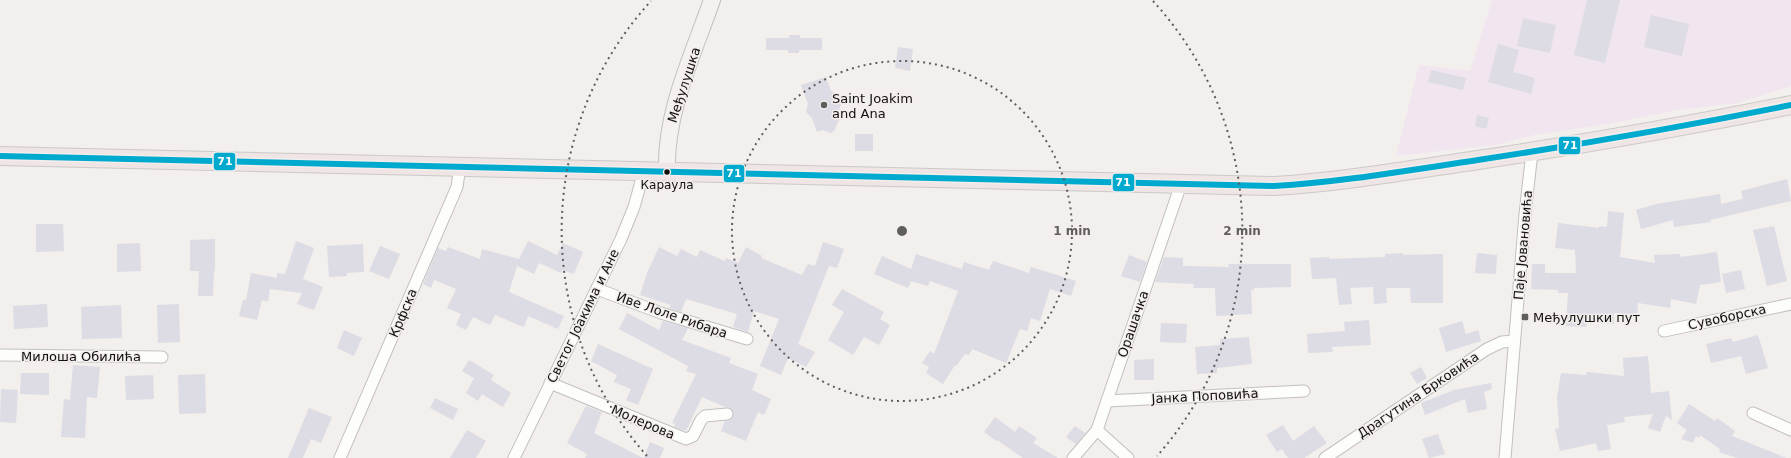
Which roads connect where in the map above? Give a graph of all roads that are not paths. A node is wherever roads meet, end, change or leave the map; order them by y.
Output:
1 (712, 0) edge
2 (1791, 105) edge
3 (1532, 152) junction
4 (0, 156) edge
5 (460, 166) junction
6 (644, 171) junction
7 (667, 171) junction
8 (1181, 184) junction
9 (597, 288) junction
10 (1791, 304) edge
11 (1664, 331) dead end
12 (747, 339) dead end
13 (1514, 341) junction
14 (0, 355) edge
15 (162, 356) dead end
16 (550, 383) junction
17 (1304, 391) dead end
18 (1107, 401) junction
19 (1753, 412) dead end
20 (727, 414) dead end
21 (1097, 430) junction
22 (1791, 430) edge
23 (340, 458) edge
24 (514, 458) edge
25 (1074, 458) edge
26 (1128, 458) edge
27 (1325, 458) edge
28 (1505, 458) edge

1 - 7 street, Међулушка
2 - 3 main road
3 - 8 main road
3 - 13 street, Паје Јовановића
4 - 5 main road
5 - 6 main road
5 - 23 street, Крфска
6 - 7 main road
6 - 9 street, Светог Јоакима и Ане
7 - 8 main road
8 - 18 street, Орашачка
9 - 12 street, Иве Лоле Рибара
9 - 16 street, Светог Јоакима и Ане
10 - 11 street, Сувоборска
13 - 27 street, Драгутина Брковића
13 - 28 street, Паје Јовановића
14 - 15 street, Милоша Обилића
16 - 20 street, Молерова
16 - 24 street, Светог Јоакима и Ане
17 - 18 street, Јанка Поповића
18 - 21 street, Орашачка
19 - 22 street
21 - 25 street, Орашачка
21 - 26 street

